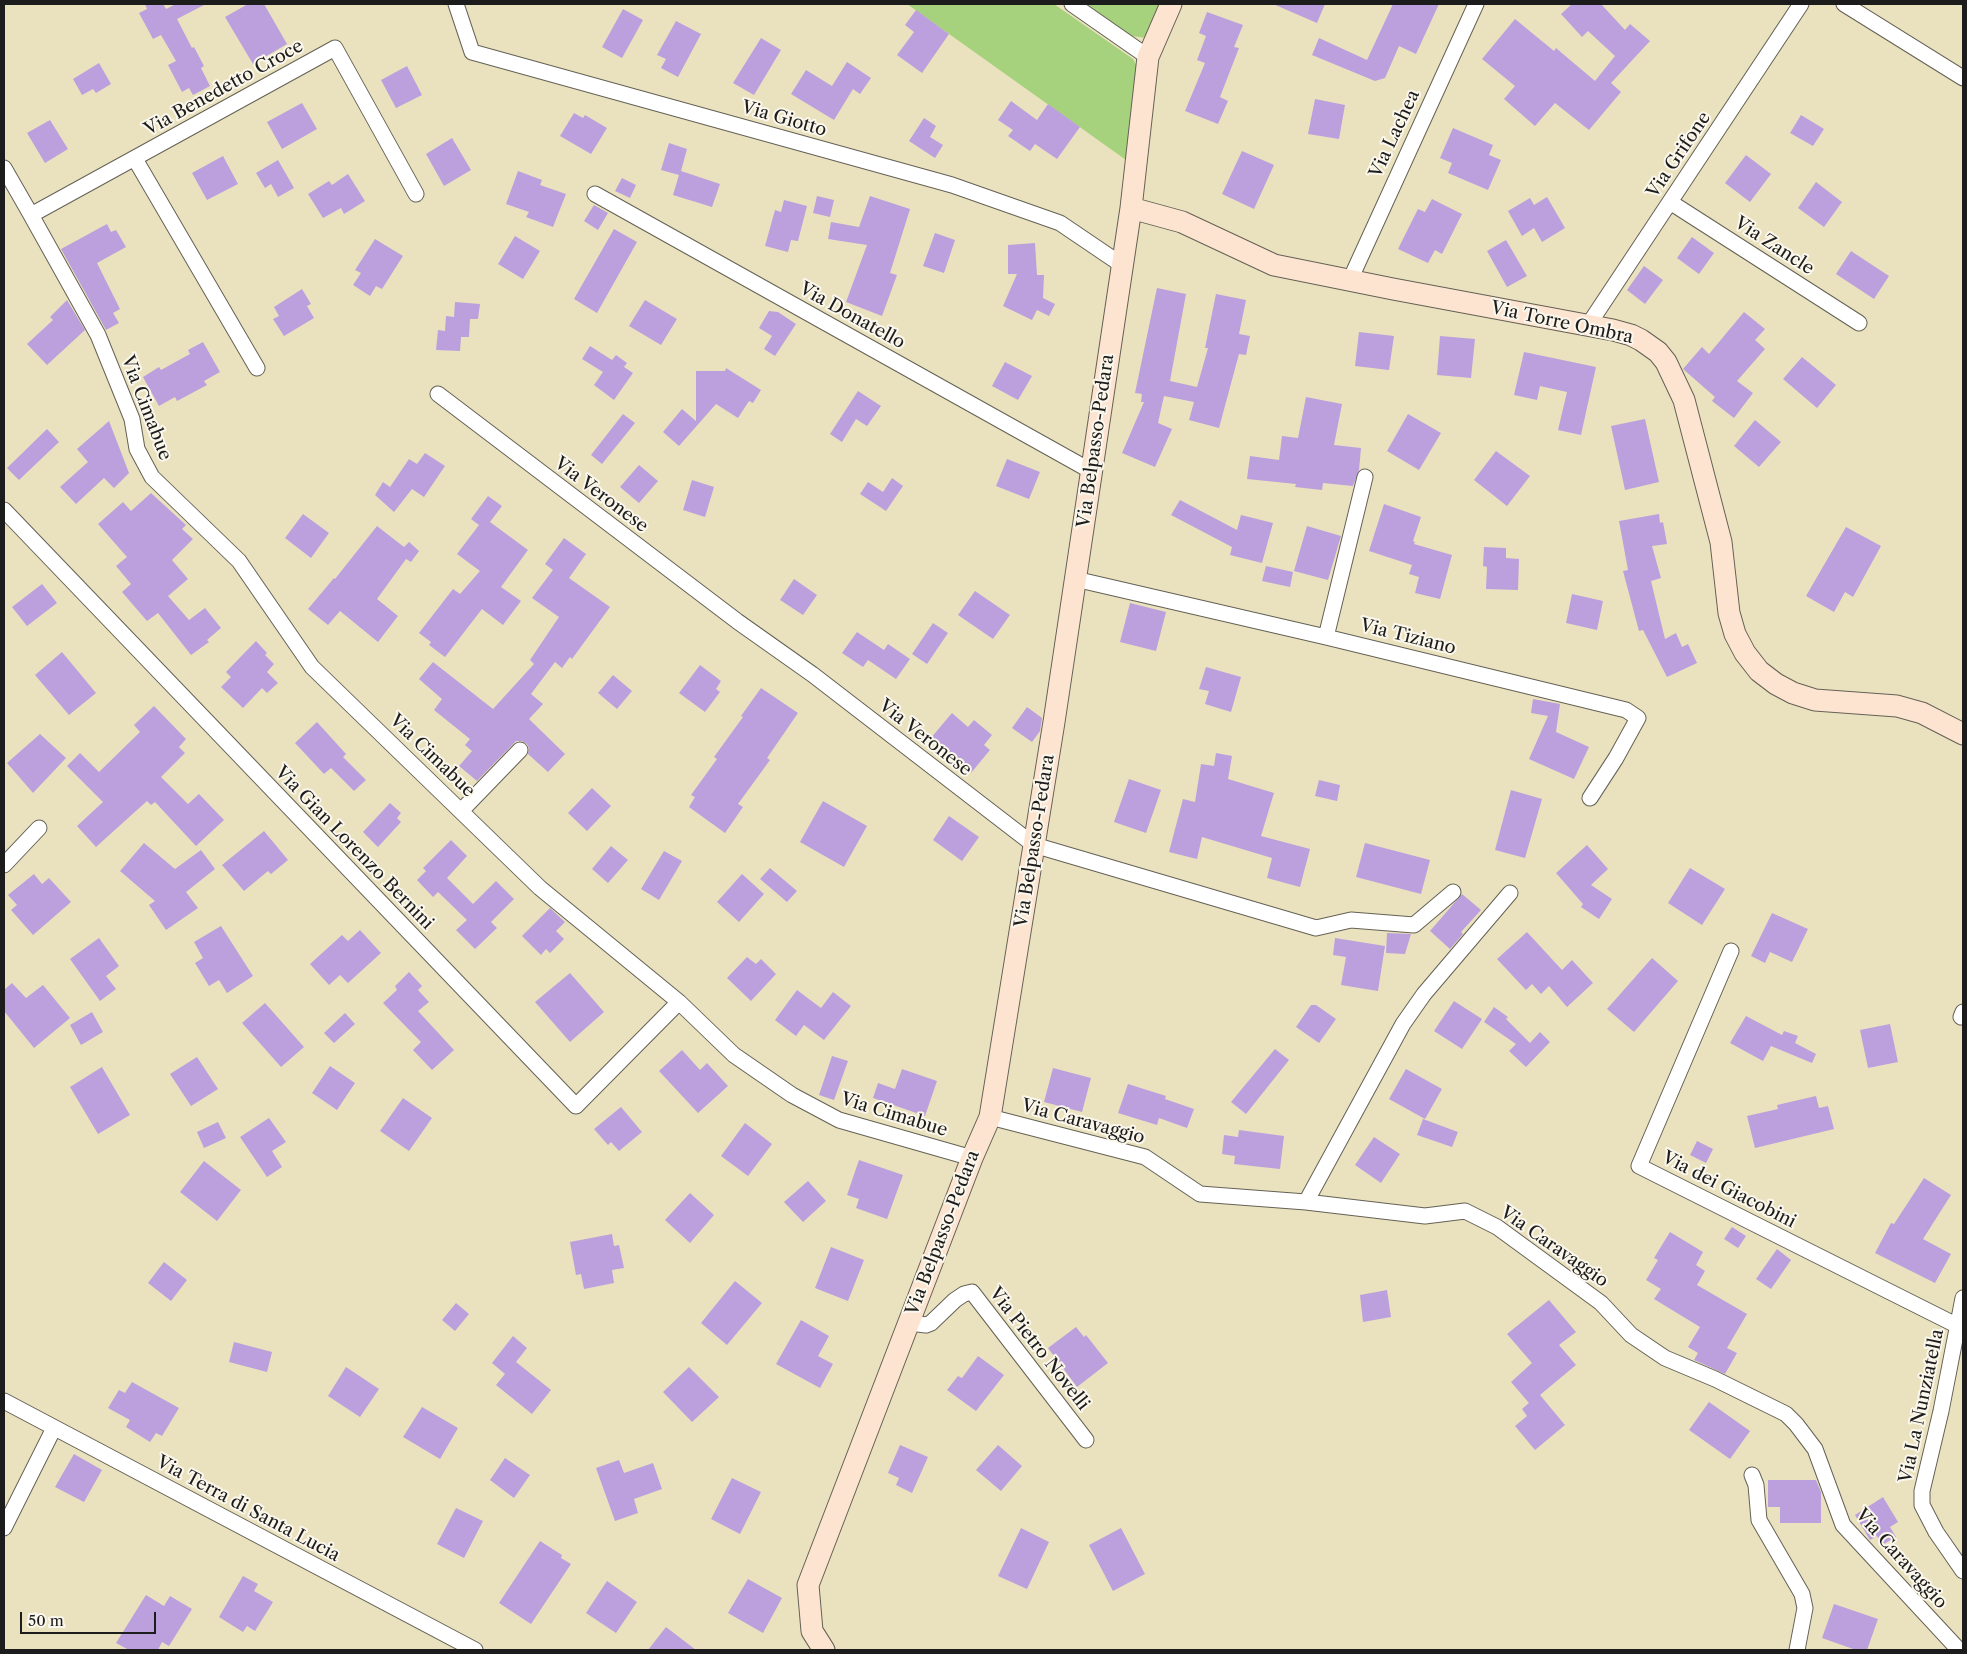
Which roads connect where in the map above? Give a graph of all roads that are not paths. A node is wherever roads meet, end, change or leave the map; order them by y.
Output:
1 (456, 4) edge
2 (1072, 4) edge
3 (1171, 4) edge
4 (1476, 4) edge
5 (1801, 4) edge
6 (1844, 4) edge
7 (1148, 58) junction
8 (1963, 78) edge
9 (136, 159) junction
10 (4, 168) edge
11 (416, 194) dead end
12 (595, 194) dead end
13 (1670, 202) junction
14 (1131, 208) junction
15 (31, 215) junction
16 (1122, 265) junction
17 (1350, 280) junction
18 (1859, 323) dead end
19 (1587, 327) junction
20 (257, 368) dead end
21 (438, 394) dead end
22 (1091, 471) junction
23 (1365, 477) dead end
24 (4, 510) edge
25 (1075, 579) junction
26 (1326, 637) junction
27 (1963, 734) edge
28 (520, 750) dead end
29 (1590, 798) dead end
30 (461, 811) junction
31 (40, 828) dead end
32 (1034, 845) junction
33 (4, 865) edge
34 (1453, 892) dead end
35 (1510, 893) dead end
36 (1731, 951) dead end
37 (679, 1002) junction
38 (990, 1117) junction
39 (972, 1158) junction
40 (1306, 1202) junction
41 (1963, 1298) edge
42 (909, 1323) junction
43 (1958, 1326) junction
44 (4, 1401) edge
45 (54, 1428) junction
46 (1086, 1440) dead end
47 (1752, 1475) dead end
48 (4, 1528) edge
49 (1963, 1571) edge
50 (475, 1650) edge
51 (824, 1650) edge
52 (1797, 1650) edge
53 (1959, 1650) edge

1 - 16 street, Via Giotto
2 - 7 street
3 - 7 street, Via Belpasso-Pedara
4 - 17 street, Via Lachea
5 - 13 street, Via Grifone
6 - 8 street
7 - 14 street, Via Belpasso-Pedara
9 - 11 street, Via Benedetto Croce
9 - 15 street, Via Benedetto Croce
9 - 20 street
10 - 15 street
12 - 22 street, Via Donatello
13 - 18 street, Via Zancle
13 - 19 street, Via Grifone
14 - 16 street, Via Belpasso-Pedara
14 - 17 street, Via Torre Ombra
15 - 30 street, Via Cimabue
16 - 22 street, Via Belpasso-Pedara
17 - 19 street, Via Torre Ombra
19 - 27 street, Via Torre Ombra
21 - 32 street, Via Veronese
22 - 25 street, Via Belpasso-Pedara
23 - 26 street
24 - 37 street, Via Gian Lorenzo Bernini
25 - 26 street, Via Tiziano
25 - 32 street, Via Belpasso-Pedara
26 - 29 street, Via Tiziano
28 - 30 street
30 - 37 street, Via Cimabue
31 - 33 street
32 - 34 street, Via Veronese
32 - 38 street, Via Belpasso-Pedara
35 - 40 street
36 - 43 street, Via dei Giacobini
37 - 39 street, Via Cimabue
38 - 39 street, Via Belpasso-Pedara
38 - 40 street, Via Caravaggio
39 - 42 street, Via Belpasso-Pedara
40 - 53 street, Via Caravaggio
41 - 43 street, Via La Nunziatella
42 - 46 street, Via Pietro Novelli
42 - 51 street, Via Belpasso-Pedara
43 - 49 street, Via La Nunziatella
44 - 45 street, Via Terra di Santa Lucia
45 - 48 street
45 - 50 street, Via Terra di Santa Lucia
47 - 52 street

